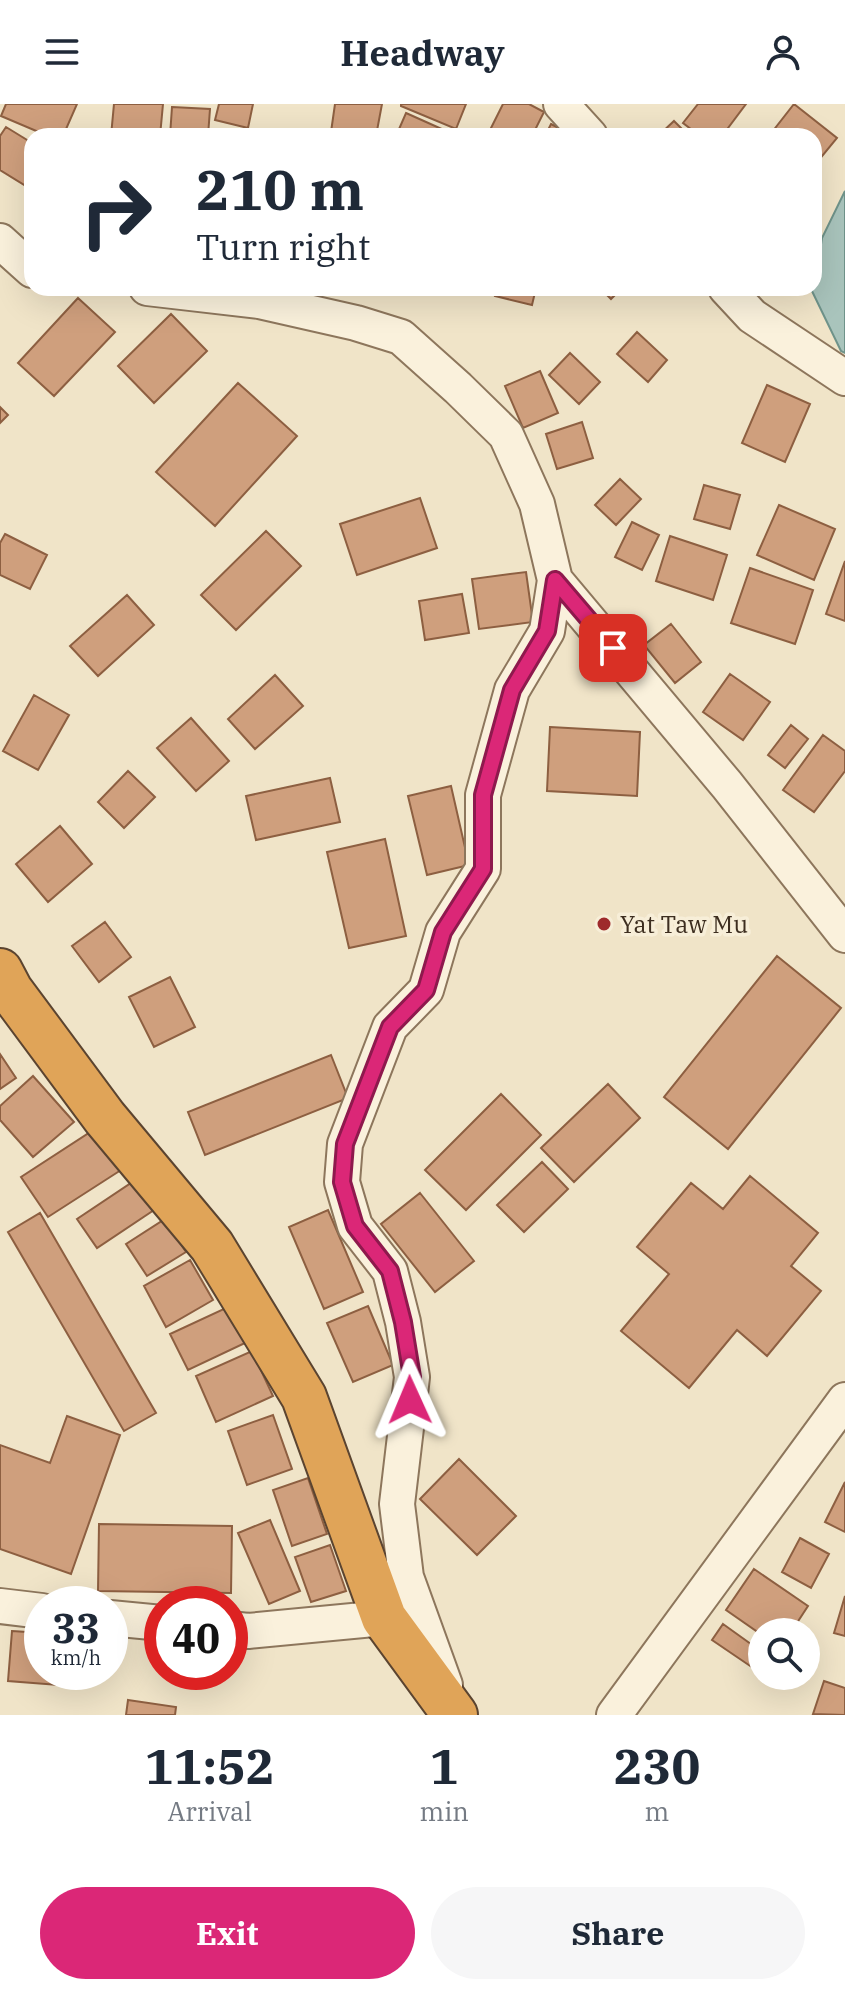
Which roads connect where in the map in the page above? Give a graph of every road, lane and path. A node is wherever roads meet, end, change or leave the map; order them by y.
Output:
1 (561, 104) edge
2 (583, 128) edge
3 (0, 241) edge
4 (24, 263) edge
5 (216, 296) edge
6 (733, 296) edge
7 (845, 378) edge
8 (555, 580) junction
9 (845, 935) edge
10 (0, 971) edge
11 (845, 1400) edge
12 (833, 1439) edge
13 (0, 1606) edge
14 (24, 1609) edge
15 (384, 1618) junction
16 (248, 1631) edge
17 (455, 1715) edge
18 (614, 1715) edge

1 - 2 street
3 - 4 street
5 - 8 street
6 - 7 street
8 - 9 street
8 - 17 street
10 - 15 highway
11 - 12 street
12 - 18 street
13 - 14 street
15 - 16 street
15 - 17 highway

